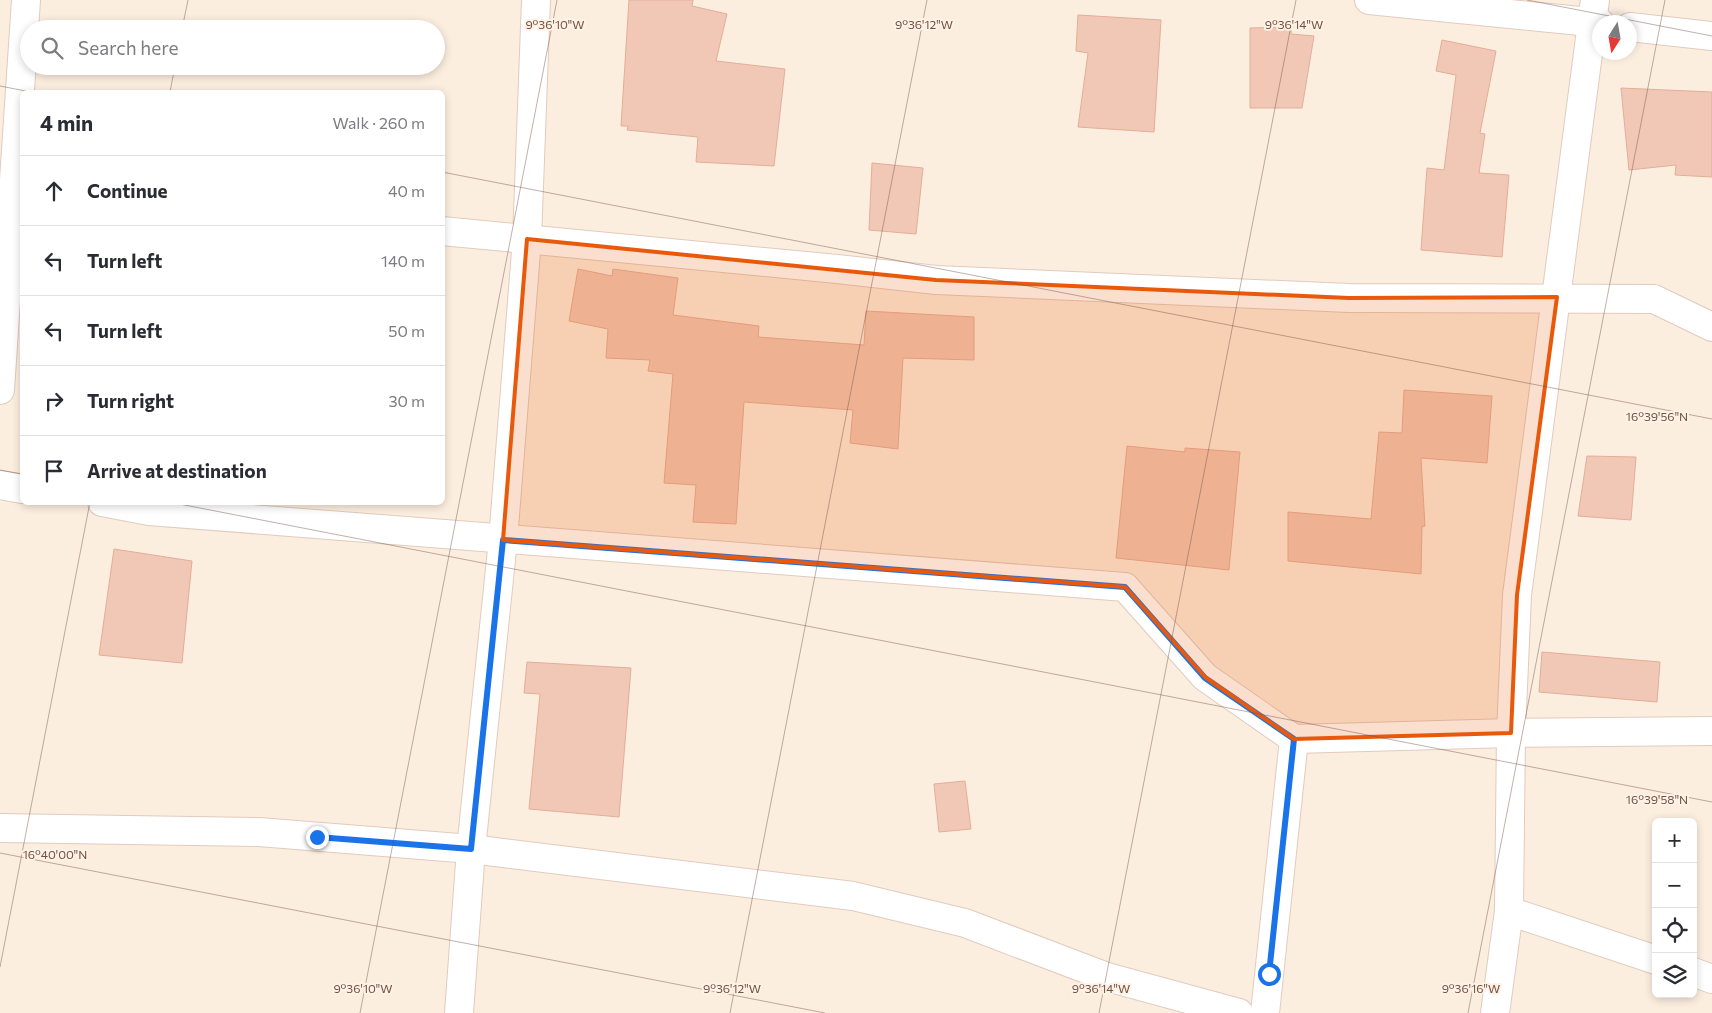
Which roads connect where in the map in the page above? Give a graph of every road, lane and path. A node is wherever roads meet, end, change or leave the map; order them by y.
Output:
1 (26, 0) edge
2 (536, 0) edge
3 (1369, 0) edge
4 (1596, 15) edge
5 (25, 20) edge
6 (1637, 27) edge
7 (1712, 36) edge
8 (1592, 44) edge
9 (21, 75) edge
10 (12, 193) edge
11 (445, 231) edge
12 (527, 240) junction
13 (1557, 297) junction
14 (1712, 327) edge
15 (0, 390) edge
16 (0, 485) edge
17 (20, 488) edge
18 (118, 505) edge
19 (503, 540) junction
20 (1712, 731) edge
21 (1510, 733) junction
22 (1294, 739) junction
23 (0, 828) edge
24 (471, 849) junction
25 (1509, 911) junction
26 (1652, 959) edge
27 (1697, 973) edge
28 (1712, 979) edge
29 (459, 1013) edge
30 (1239, 1013) edge
31 (1265, 1013) edge
32 (1495, 1013) edge

1 - 5 street
2 - 12 street
3 - 4 street
6 - 7 street
8 - 13 street
9 - 10 street
10 - 15 street
11 - 12 street
12 - 13 street
12 - 19 street
13 - 14 street
13 - 21 street
16 - 17 street
18 - 19 street
19 - 22 street
19 - 24 street
20 - 21 street
21 - 22 street
21 - 25 street
22 - 31 street
23 - 24 street
24 - 29 street
24 - 30 street
25 - 26 street
25 - 32 street
27 - 28 street

